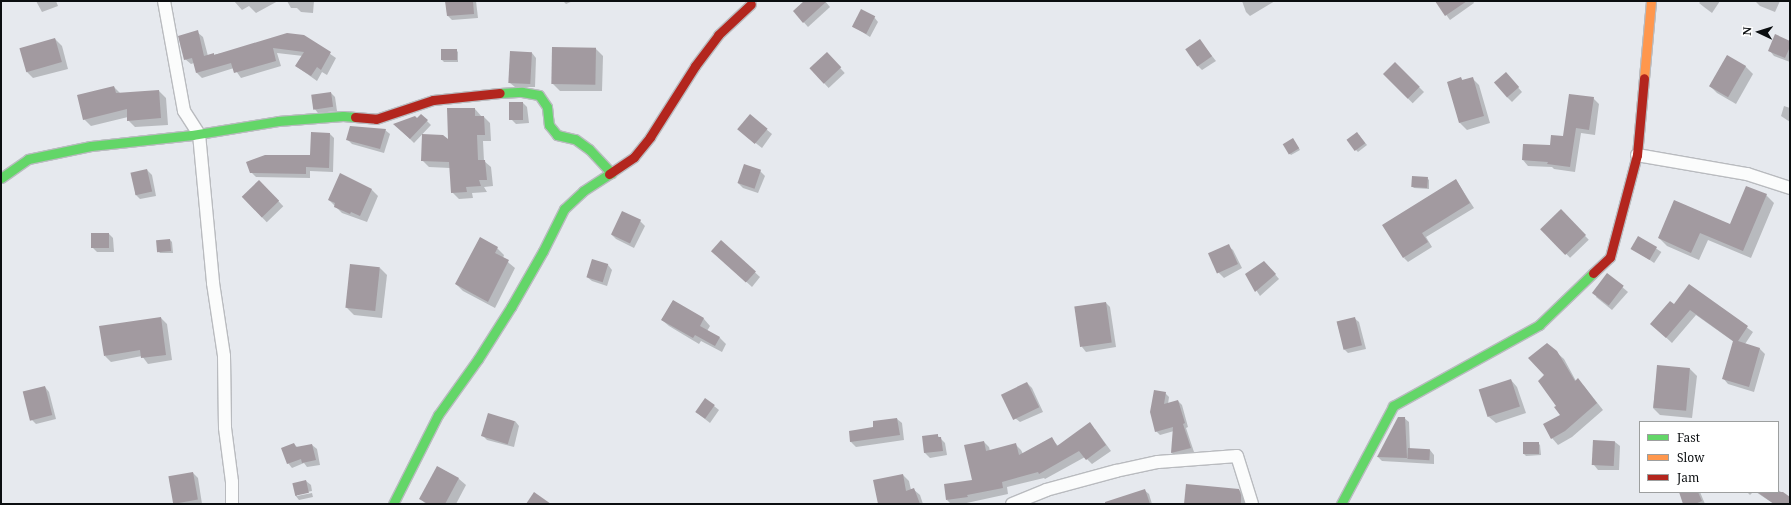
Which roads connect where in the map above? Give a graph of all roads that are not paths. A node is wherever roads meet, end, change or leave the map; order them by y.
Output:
1 (164, 1) edge
2 (1651, 1) edge
3 (751, 4) dead end
4 (199, 134) junction
5 (1637, 155) junction
6 (611, 173) junction
7 (1, 178) edge
8 (1790, 188) edge
9 (232, 504) edge
10 (393, 504) edge
11 (1012, 504) edge
12 (1252, 504) edge
13 (1341, 504) edge

1 - 4 street
2 - 5 street
3 - 6 street
4 - 6 street
4 - 7 street
4 - 9 street
5 - 8 street
5 - 13 street
6 - 10 street
11 - 12 street

